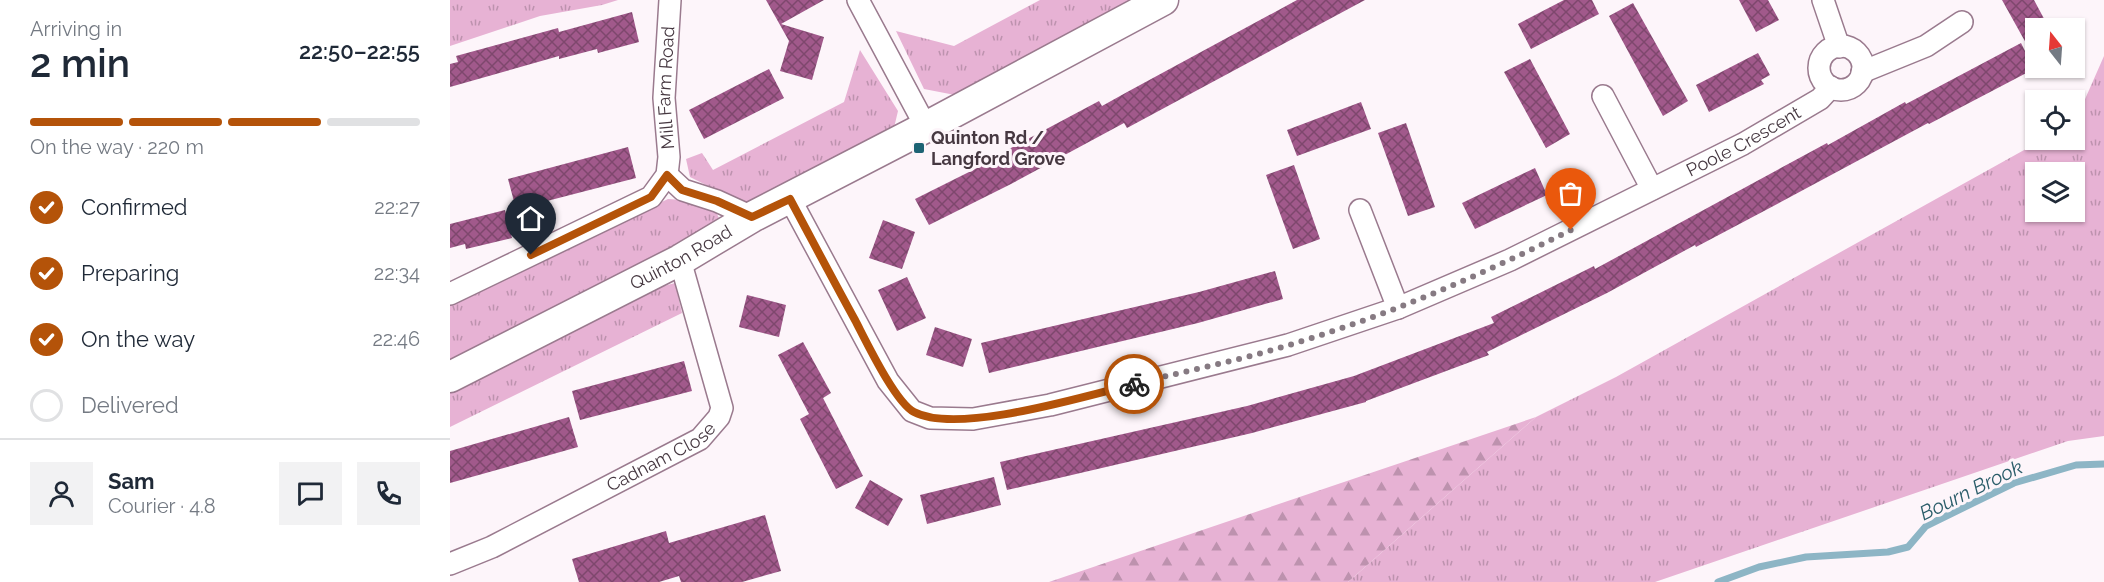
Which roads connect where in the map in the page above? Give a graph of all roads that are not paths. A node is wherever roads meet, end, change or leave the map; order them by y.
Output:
1 (670, 0) edge
2 (858, 0) edge
3 (1163, 0) edge
4 (1823, 0) edge
5 (1962, 22) dead end
6 (1839, 47) junction
7 (1862, 72) junction
8 (1831, 87) junction
9 (1603, 96) dead end
10 (926, 127) junction
11 (667, 175) junction
12 (1652, 189) junction
13 (790, 199) junction
14 (1360, 210) dead end
15 (752, 217) junction
16 (680, 260) junction
17 (450, 294) edge
18 (1398, 308) junction
19 (450, 377) edge
20 (450, 564) edge

1 - 11 street, Mill Farm Road
2 - 10 street
3 - 10 street, Quinton Road
4 - 6 street
5 - 7 street
6 - 7 street
6 - 8 street
7 - 8 street
8 - 12 street, Poole Crescent
9 - 12 street
10 - 13 street, Quinton Road
11 - 15 street, Mill Farm Road
11 - 17 street, Mill Farm Road
12 - 18 street, Poole Crescent
13 - 15 street, Quinton Road
13 - 18 street, Poole Crescent
14 - 18 street
15 - 16 street, Quinton Road
16 - 19 street, Quinton Road
16 - 20 street, Cadnam Close

